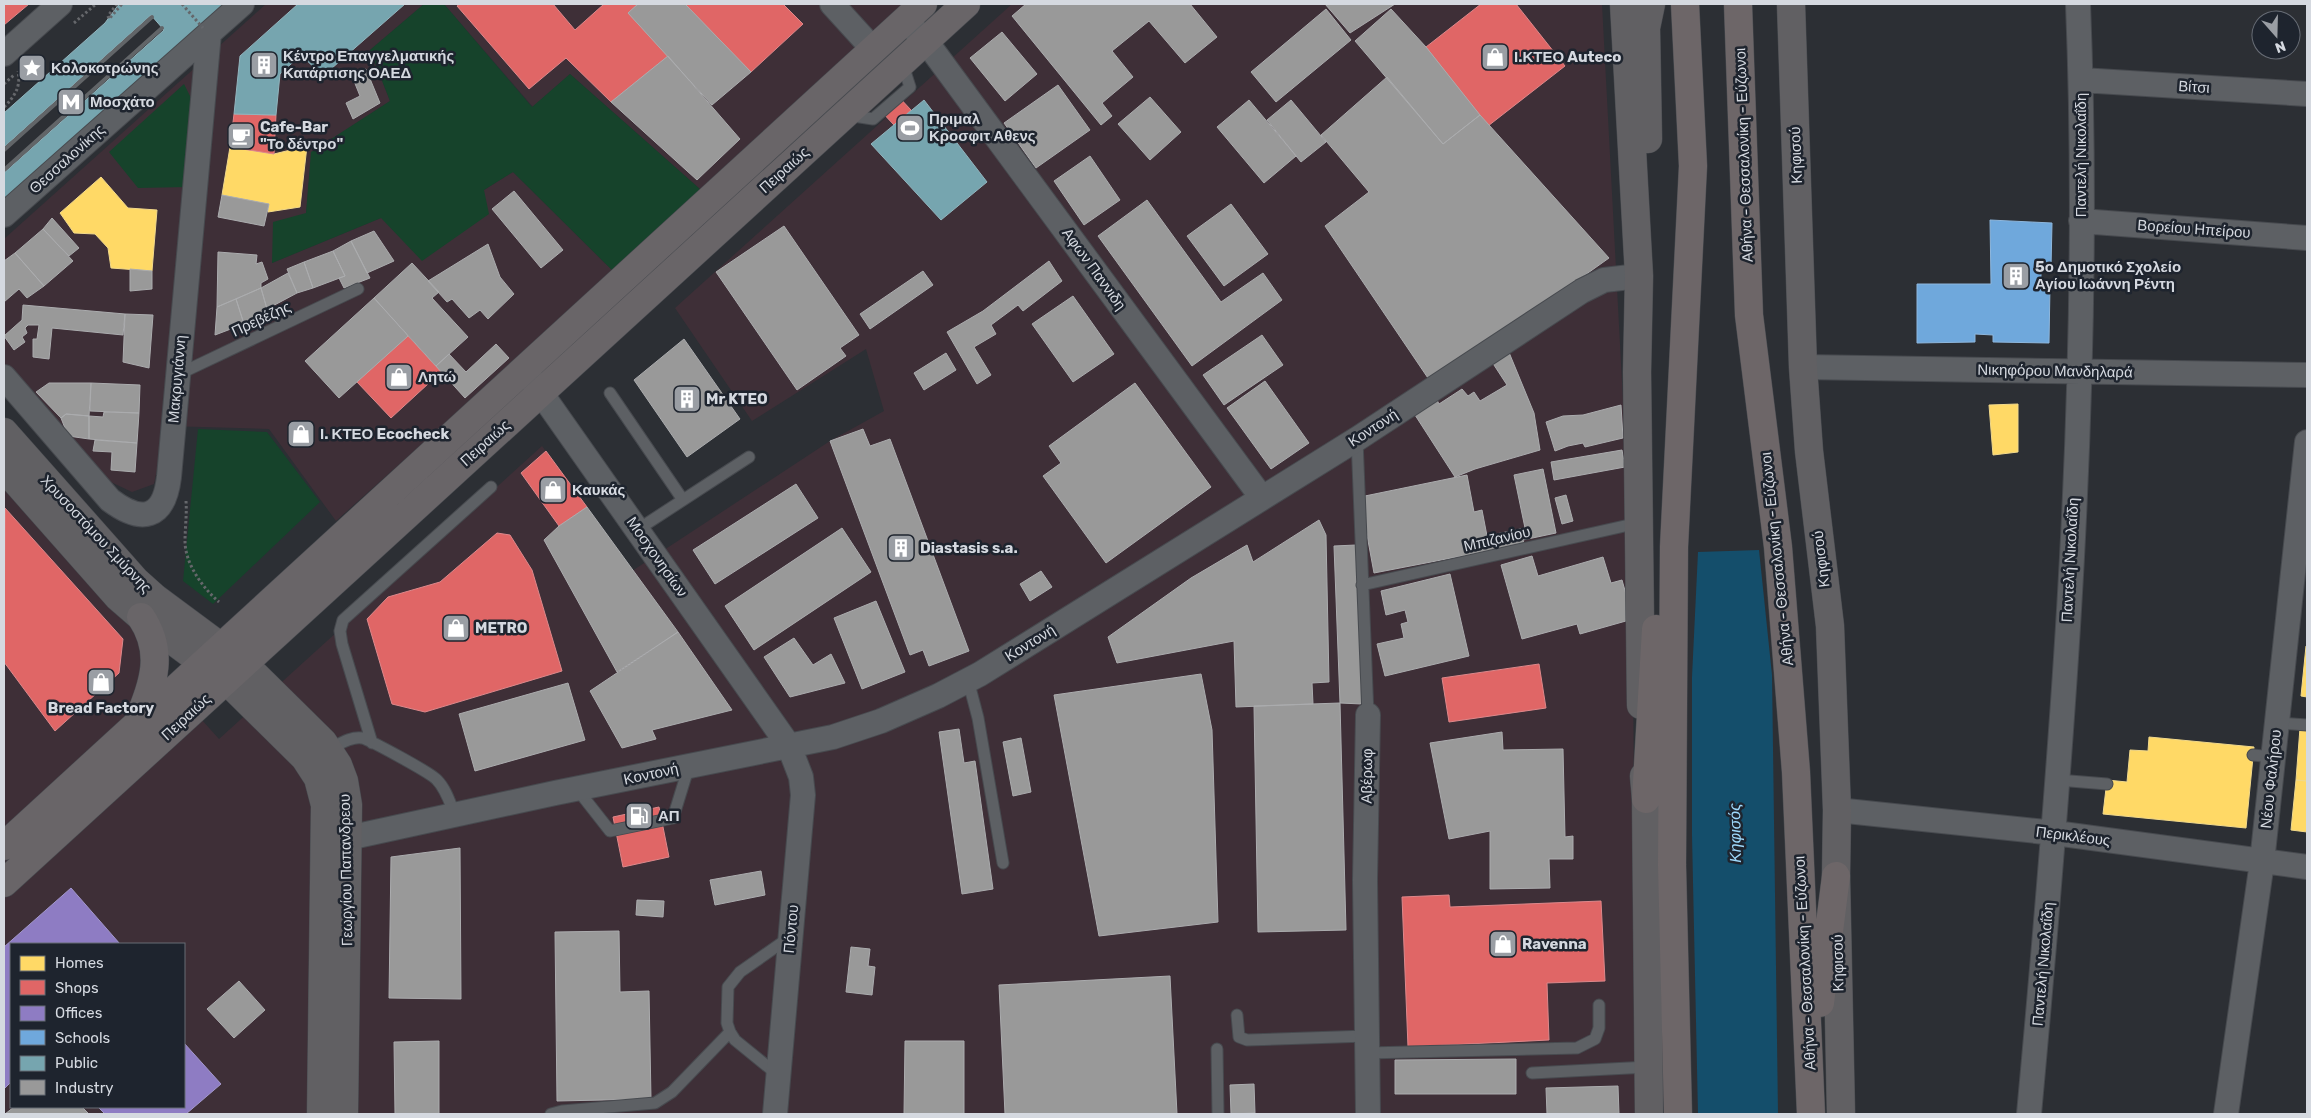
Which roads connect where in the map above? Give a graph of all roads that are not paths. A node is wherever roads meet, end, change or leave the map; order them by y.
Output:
1 (60, 4) edge
2 (242, 4) edge
3 (832, 4) edge
4 (966, 4) edge
5 (1624, 4) edge
6 (1651, 4) edge
7 (1685, 4) edge
8 (1738, 4) edge
9 (1778, 4) edge
10 (1791, 4) edge
11 (2078, 4) edge
12 (914, 12) edge
13 (206, 31) junction
14 (925, 40) junction
15 (873, 49) junction
16 (11, 62) edge
17 (2081, 80) junction
18 (2307, 94) edge
19 (1795, 124) junction
20 (4, 215) edge
21 (2081, 221) junction
22 (2307, 238) edge
23 (1639, 276) junction
24 (358, 290) dead end
25 (1802, 367) junction
26 (524, 369) junction
27 (2080, 371) junction
28 (177, 375) junction
29 (2307, 375) edge
30 (4, 377) edge
31 (541, 392) junction
32 (610, 393) dead end
33 (4, 432) edge
34 (1357, 439) junction
35 (2307, 442) edge
36 (749, 457) dead end
37 (4, 468) edge
38 (491, 487) dead end
39 (1262, 498) junction
40 (683, 500) junction
41 (1638, 523) junction
42 (2303, 526) edge
43 (638, 530) junction
44 (1674, 547) junction
45 (104, 564) junction
46 (1362, 585) junction
47 (141, 618) junction
48 (212, 654) junction
49 (235, 672) junction
50 (968, 680) junction
51 (1368, 714) joint
52 (137, 723) junction
53 (2277, 723) junction
54 (2307, 725) edge
55 (372, 744) junction
56 (789, 746) junction
57 (329, 749) junction
58 (689, 766) junction
59 (2058, 780) junction
60 (2106, 784) dead end
61 (577, 789) junction
62 (1646, 799) junction
63 (1837, 810) junction
64 (454, 815) junction
65 (2055, 833) junction
66 (348, 838) junction
67 (4, 846) edge
68 (2262, 862) junction
69 (1003, 863) dead end
70 (2307, 867) edge
71 (1836, 876) junction
72 (4, 883) edge
73 (790, 937) junction
74 (1599, 1005) dead end
75 (1237, 1016) dead end
76 (730, 1032) junction
77 (1367, 1044) junction
78 (1217, 1049) dead end
79 (1648, 1067) junction
80 (1532, 1072) dead end
81 (778, 1075) junction
82 (1811, 1076) junction
83 (321, 1114) edge
84 (344, 1114) edge
85 (551, 1114) edge
86 (775, 1114) edge
87 (1218, 1114) edge
88 (1368, 1114) edge
89 (1649, 1114) edge
90 (1678, 1114) edge
91 (1811, 1114) edge
92 (1841, 1114) edge
93 (2029, 1114) edge
94 (2226, 1114) edge

1 - 16 street
2 - 13 street, Θεσσαλονίκης
3 - 15 street
4 - 14 main road, Πειραιώς
5 - 23 main road
6 - 23 main road
7 - 44 highway
8 - 82 highway, Αθήνα - Θεσσαλονίκη - Εύζωνοι
9 - 19 main road
10 - 19 main road, Κηφισού
11 - 17 street, Παντελή Νικολαΐδη
12 - 14 street, Αφων Παννιδη
12 - 15 main road, Πειραιώς
13 - 20 street, Θεσσαλονίκης
13 - 28 street, Μακρυγιάννη
14 - 31 main road, Πειραιώς
14 - 39 street, Αφων Παννιδη
15 - 26 main road, Πειραιώς
17 - 18 street, Βίτσι
17 - 21 street, Παντελή Νικολαΐδη
19 - 25 main road, Κηφισού
21 - 22 street, Βορείου Ηπείρου
21 - 27 street, Παντελή Νικολαΐδη
23 - 34 street, Κοντονή
23 - 41 main road
24 - 28 lane, Πρεβέζης
25 - 27 street, Νικηφόρου Μανδηλαρά
25 - 63 main road, Κηφισού
26 - 31 street, Μοσχονησίων
26 - 48 main road, Πειραιώς
27 - 29 street, Νικηφόρου Μανδηλαρά
27 - 59 street, Παντελή Νικολαΐδη
28 - 30 street, Μακρυγιάννη
31 - 43 street, Μοσχονησίων
31 - 49 main road, Πειραιώς
32 - 40 lane
33 - 45 main road, Χρυσοστόμου Σμύρνης
34 - 39 street, Κοντονή
34 - 46 lane, Αβέρωφ
35 - 42 street, Νέου Φαλήρου
36 - 40 lane
37 - 45 main road, Χρυσοστόμου Σμύρνης
38 - 55 lane
39 - 50 street, Κοντονή
40 - 43 lane
41 - 46 lane, Μπιζανίου
41 - 62 main road
42 - 53 street, Νέου Φαλήρου
43 - 56 street, Μοσχονησίων
44 - 62 highway
44 - 90 highway
45 - 47 main road, Χρυσοστόμου Σμύρνης
45 - 48 main road, Χρυσοστόμου Σμύρνης
46 - 51 lane, Αβέρωφ
47 - 48 main road, Χρυσοστόμου Σμύρνης
47 - 52 main road
48 - 49 main road, Χρυσοστόμου Σμύρνης
48 - 52 main road, Πειραιώς
49 - 57 main road, Γεωργίου Παπανδρεου
49 - 72 main road, Πειραιώς
49 - 83 main road, Γεωργίου Παπανδρεου
50 - 56 street, Κοντονή
50 - 69 lane
51 - 77 street, Αβέρωφ
52 - 67 main road, Πειραιώς
53 - 54 lane
53 - 68 street, Νέου Φαλήρου
55 - 57 lane
55 - 64 lane
56 - 58 street, Κοντονή
56 - 73 street, Πόντου
57 - 66 main road, Γεωργίου Παπανδρεου
58 - 61 street, Κοντονή
58 - 61 lane
59 - 60 lane
59 - 65 street, Παντελή Νικολαΐδη
61 - 64 street, Κοντονή
62 - 79 main road
63 - 65 street, Περικλέους
63 - 71 main road, Κηφισού
64 - 66 street, Κοντονή
65 - 68 street, Περικλέους
65 - 93 street, Παντελή Νικολαΐδη
66 - 84 main road, Γεωργίου Παπανδρεου
68 - 70 street, Περικλέους
68 - 94 street, Νέου Φαλήρου
71 - 82 highway
71 - 92 main road, Κηφισού
73 - 76 lane
73 - 81 street, Πόντου
74 - 77 lane
75 - 77 lane
76 - 81 lane
76 - 85 lane
77 - 88 street, Αβέρωφ
78 - 87 lane
79 - 80 lane
79 - 89 main road
81 - 86 street, Πόντου
82 - 91 highway, Αθήνα - Θεσσαλονίκη - Εύζωνοι

